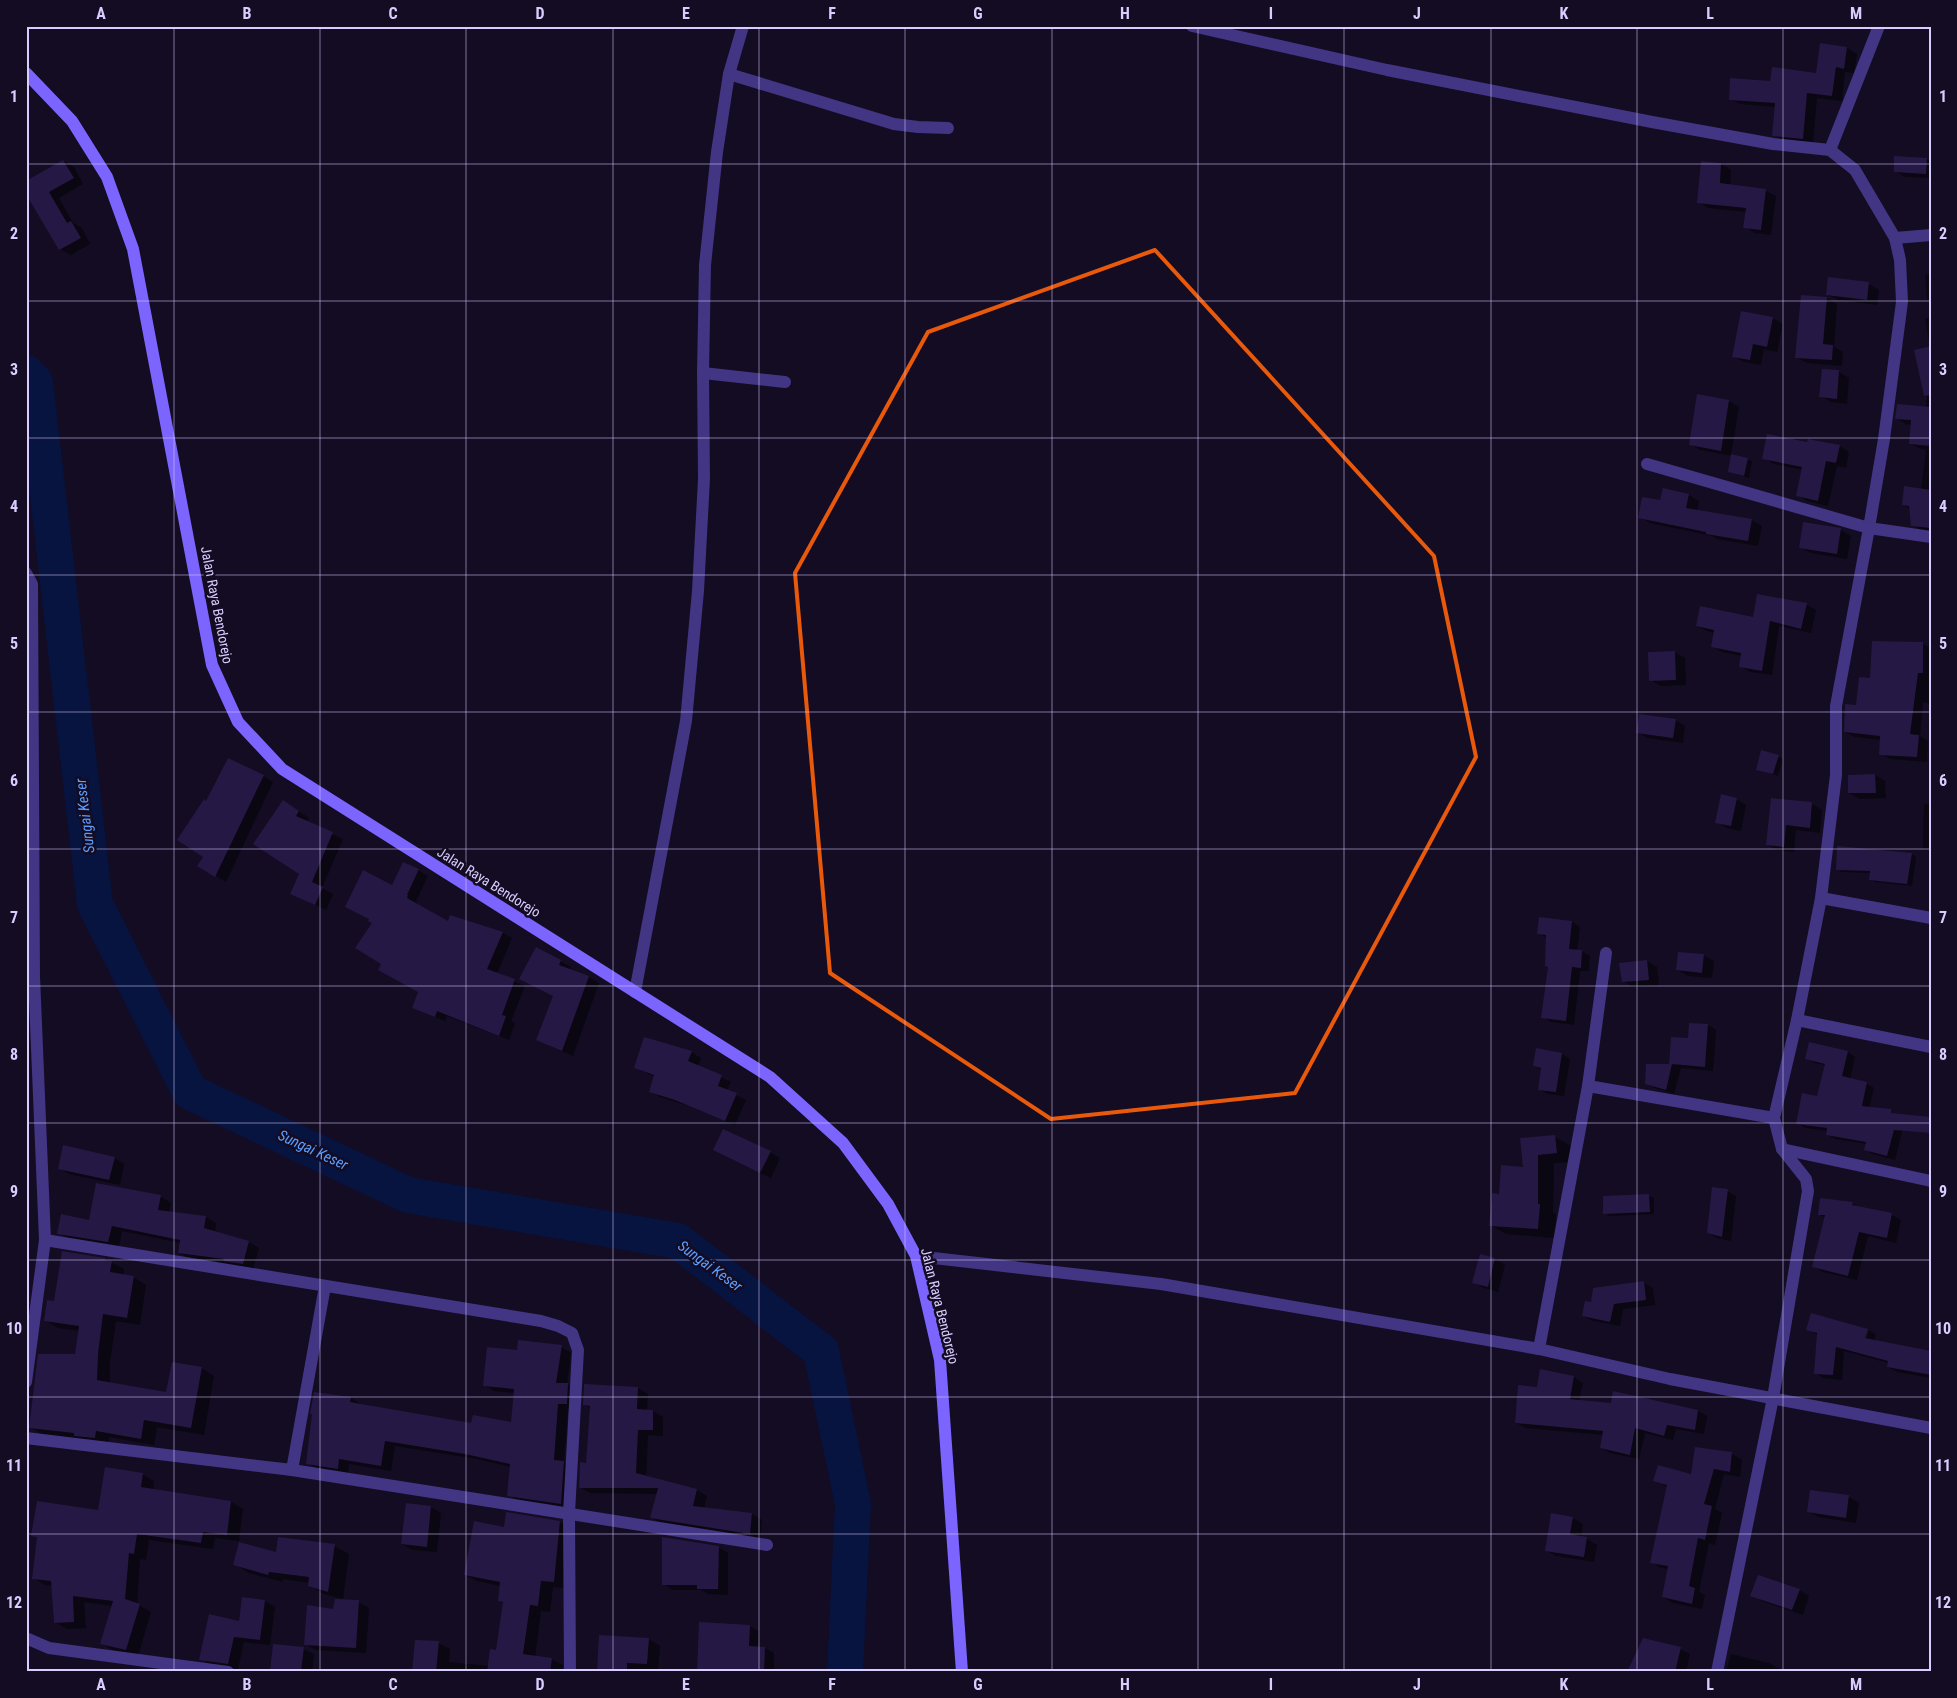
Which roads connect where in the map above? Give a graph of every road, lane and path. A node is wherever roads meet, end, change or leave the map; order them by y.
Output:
1 (743, 26) edge
2 (1192, 26) edge
3 (1879, 26) edge
4 (26, 73) edge
5 (728, 74) junction
6 (948, 128) dead end
7 (1830, 150) junction
8 (1931, 235) edge
9 (1895, 238) junction
10 (703, 372) junction
11 (785, 382) dead end
12 (1647, 464) dead end
13 (1869, 528) junction
14 (1931, 538) edge
15 (26, 573) edge
16 (1821, 898) junction
17 (1931, 918) edge
18 (1606, 954) dead end
19 (635, 992) junction
20 (1797, 1020) junction
21 (1931, 1048) edge
22 (1588, 1086) junction
23 (1774, 1118) junction
24 (1782, 1149) junction
25 (1931, 1180) edge
26 (45, 1240) junction
27 (916, 1256) junction
28 (325, 1286) junction
29 (1539, 1348) junction
30 (26, 1382) edge
31 (1773, 1398) junction
32 (1931, 1428) edge
33 (26, 1438) edge
34 (292, 1470) junction
35 (569, 1513) junction
36 (767, 1545) dead end
37 (26, 1638) edge
38 (228, 1672) edge
39 (570, 1672) edge
40 (962, 1672) edge
41 (1717, 1672) edge

1 - 5 street
2 - 7 street
3 - 7 street
4 - 19 main road, Jalan Raya Bendorejo
5 - 6 street
5 - 10 street
7 - 9 street
8 - 9 street
9 - 13 street
10 - 11 street
10 - 19 street
12 - 13 street
13 - 14 street
13 - 16 street
15 - 26 street
16 - 17 street
16 - 20 street
18 - 22 street
19 - 27 main road, Jalan Raya Bendorejo
20 - 21 street
20 - 23 street
22 - 23 street
22 - 29 street
23 - 24 street
24 - 25 street
24 - 31 street
26 - 28 street
26 - 30 street
27 - 29 street
27 - 40 main road, Jalan Raya Bendorejo
28 - 34 street
28 - 35 street
29 - 31 street
31 - 32 street
31 - 41 street
33 - 34 street
34 - 35 street
35 - 36 street
35 - 39 street
37 - 38 street

